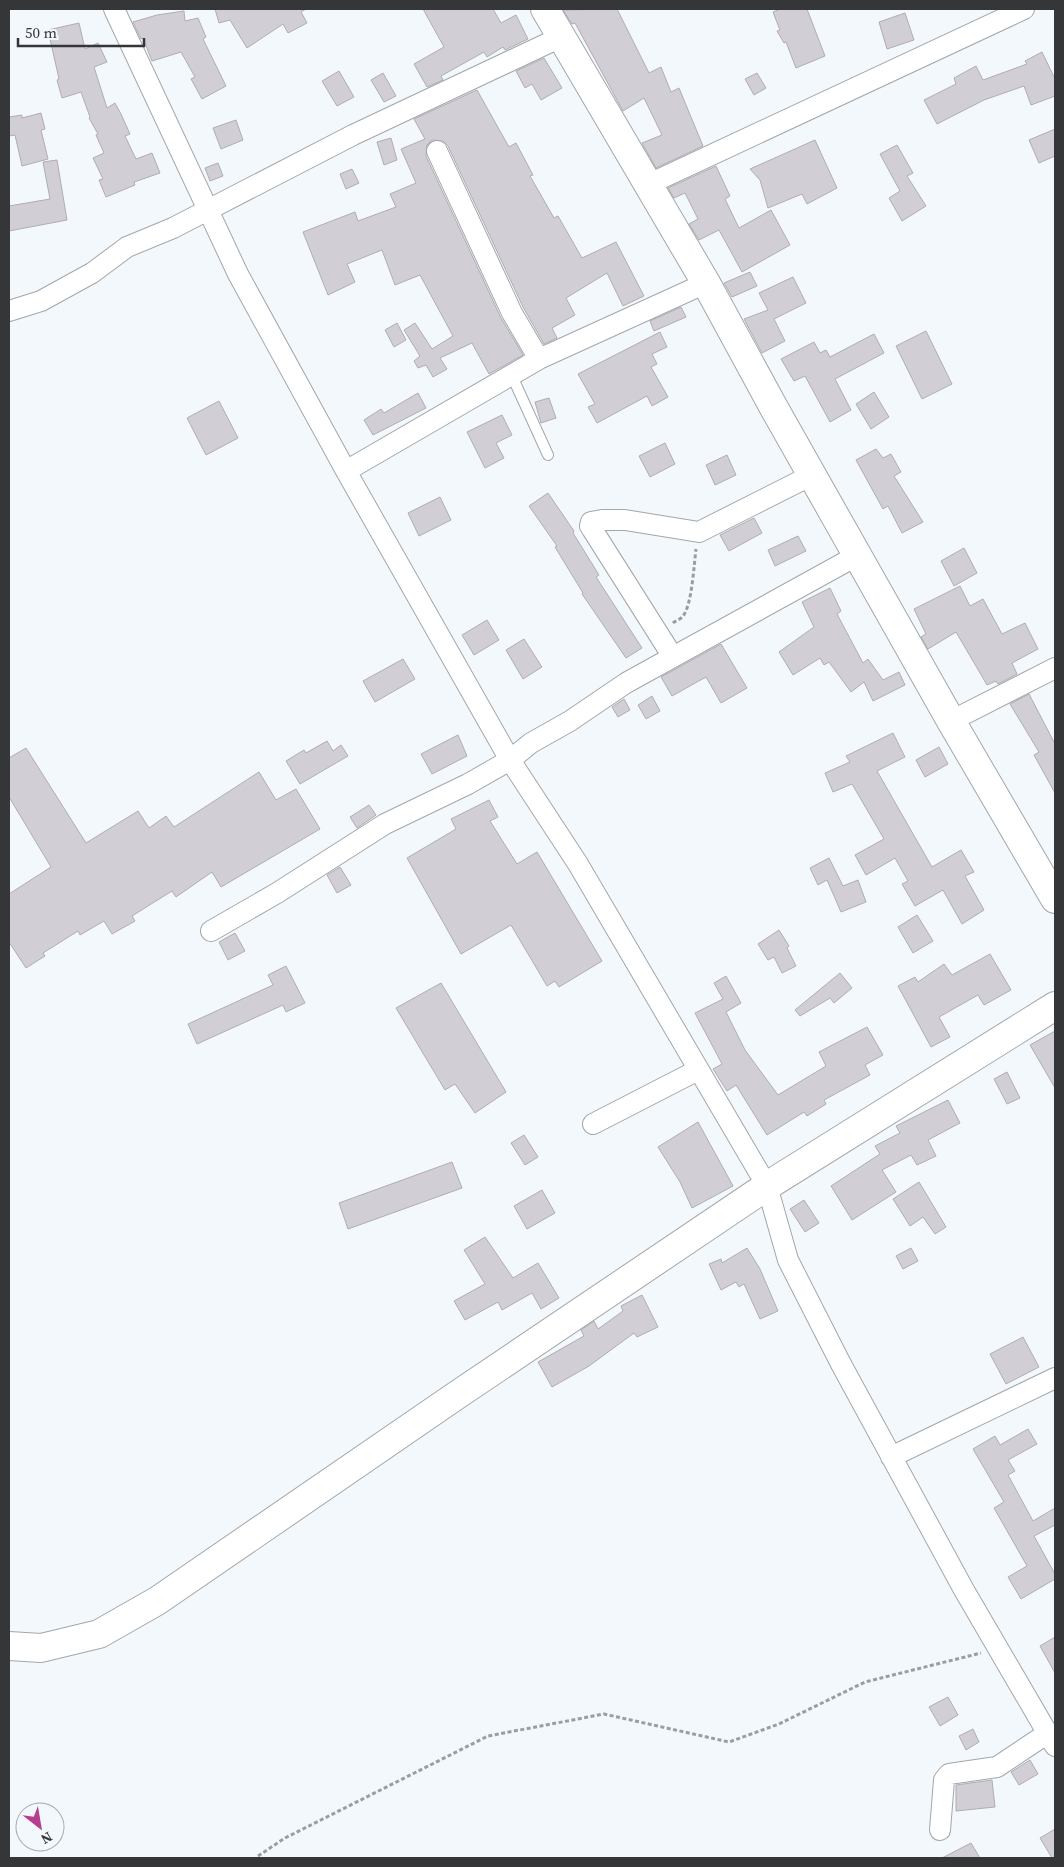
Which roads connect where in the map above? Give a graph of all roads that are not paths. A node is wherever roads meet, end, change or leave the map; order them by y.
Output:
1 (114, 9) edge
2 (1024, 9) edge
3 (549, 10) edge
4 (994, 15) edge
5 (561, 37) junction
6 (437, 151) dead end
7 (647, 185) junction
8 (206, 209) junction
9 (706, 283) junction
10 (9, 311) edge
11 (539, 360) junction
12 (512, 376) junction
13 (548, 455) dead end
14 (346, 471) junction
15 (812, 475) junction
16 (858, 555) junction
17 (673, 657) junction
18 (1055, 668) edge
19 (951, 721) junction
20 (510, 760) junction
21 (1055, 899) edge
22 (211, 931) dead end
23 (1055, 1006) edge
24 (698, 1070) junction
25 (593, 1124) dead end
26 (767, 1186) junction
27 (1055, 1378) edge
28 (891, 1457) junction
29 (9, 1646) edge
30 (1052, 1740) edge
31 (940, 1830) dead end

1 - 8 street
2 - 4 street
3 - 5 street
4 - 7 street
5 - 7 street
5 - 8 street
6 - 11 street
7 - 9 street
8 - 10 street
8 - 14 street
9 - 11 street
9 - 15 street
11 - 12 street
12 - 13 lane
12 - 14 street
14 - 20 street
15 - 16 street
15 - 17 street
16 - 17 street
16 - 19 street
17 - 20 street
18 - 19 street
19 - 21 street
20 - 22 street
20 - 24 street
23 - 26 street
24 - 25 street
24 - 26 street
26 - 28 street
26 - 29 street
27 - 28 street
28 - 30 street
30 - 31 street

